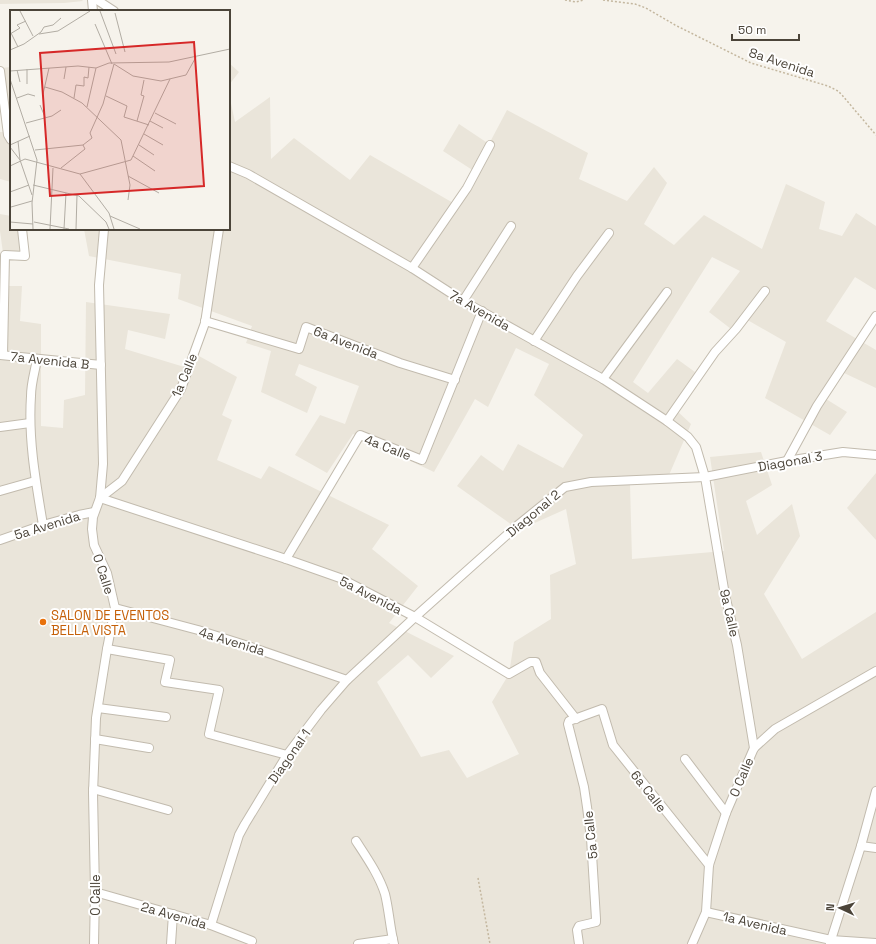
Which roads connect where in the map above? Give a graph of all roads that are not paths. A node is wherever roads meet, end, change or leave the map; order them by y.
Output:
1 (92, 0) edge
2 (96, 0) edge
3 (94, 10) edge
4 (112, 10) edge
5 (0, 71) edge
6 (10, 138) edge
7 (490, 145) dead end
8 (230, 166) edge
9 (510, 226) dead end
10 (22, 230) edge
11 (104, 230) edge
12 (219, 230) edge
13 (609, 233) dead end
14 (412, 268) junction
15 (766, 291) dead end
16 (666, 292) dead end
17 (463, 301) junction
18 (2, 310) edge
19 (482, 311) junction
20 (876, 316) edge
21 (205, 321) junction
22 (534, 341) junction
23 (2, 355) edge
24 (37, 359) junction
25 (101, 365) junction
26 (603, 379) junction
27 (455, 380) junction
28 (667, 421) junction
29 (30, 423) junction
30 (0, 427) edge
31 (876, 455) edge
32 (787, 461) junction
33 (705, 477) junction
34 (35, 481) junction
35 (0, 491) edge
36 (100, 498) junction
37 (94, 512) junction
38 (43, 525) junction
39 (0, 540) edge
40 (286, 559) junction
41 (115, 608) junction
42 (415, 617) junction
43 (107, 649) junction
44 (876, 671) edge
45 (347, 680) junction
46 (98, 708) junction
47 (166, 717) dead end
48 (576, 718) junction
49 (95, 739) junction
50 (148, 748) dead end
51 (754, 748) junction
52 (288, 755) junction
53 (685, 759) dead end
54 (94, 789) junction
55 (876, 791) edge
56 (168, 810) dead end
57 (726, 813) junction
58 (356, 842) dead end
59 (861, 846) junction
60 (876, 848) edge
61 (708, 865) junction
62 (95, 892) junction
63 (706, 912) junction
64 (173, 914) junction
65 (211, 925) junction
66 (252, 941) dead end
67 (393, 942) edge
68 (830, 942) edge
69 (94, 944) edge
70 (171, 944) edge
71 (358, 944) edge
72 (579, 944) edge
73 (692, 944) edge
74 (876, 944) edge

1 - 3 street
2 - 4 street
5 - 6 street
7 - 14 street
8 - 14 street, 7a Avenida
9 - 17 street
10 - 18 street
11 - 25 street, 0 Calle
12 - 21 street, 1a Calle
13 - 22 street
14 - 17 street, 7a Avenida
15 - 28 street
16 - 26 street
17 - 19 street, 7a Avenida
18 - 23 street
19 - 22 street, 7a Avenida
19 - 27 street, 4a Calle
20 - 32 street
21 - 27 street, 6a Avenida
21 - 36 street, 1a Calle
22 - 26 street, 7a Avenida
23 - 24 street, 7a Avenida B
24 - 25 street, 7a Avenida B
24 - 29 street
25 - 36 street, 0 Calle
26 - 28 street, 7a Avenida
27 - 40 street, 4a Calle
28 - 33 street, 7a Avenida
29 - 30 street
29 - 34 street
31 - 32 street, Diagonal 3
32 - 33 street, Diagonal 3
33 - 42 street, Diagonal 2
33 - 51 street, 9a Calle
34 - 35 street
34 - 38 street
36 - 37 street, 0 Calle
36 - 40 street, 5a Avenida
37 - 38 street, 5a Avenida
37 - 41 street, 0 Calle
38 - 39 street, 5a Avenida
40 - 42 street, 5a Avenida
41 - 43 street, 0 Calle
41 - 45 street, 4a Avenida
42 - 45 street, Diagonal 1
42 - 48 street, 5a Avenida
43 - 46 street, 0 Calle
43 - 52 street
44 - 51 street, 0 Calle
45 - 52 street, Diagonal 1
46 - 47 street
46 - 49 street, 0 Calle
48 - 61 street, 6a Calle
48 - 72 street, 5a Calle
49 - 50 street
49 - 54 street, 0 Calle
51 - 57 street, 0 Calle
52 - 65 street, Diagonal 1
53 - 57 street
54 - 56 street
54 - 62 street, 0 Calle
55 - 59 street
57 - 61 street, 0 Calle
58 - 67 street
59 - 60 street
59 - 68 street
61 - 63 street, 0 Calle
62 - 64 street, 2a Avenida
62 - 69 street, 0 Calle
63 - 68 street, 1a Avenida
63 - 73 street, 0 Calle
64 - 65 street, 2a Avenida
64 - 70 street
65 - 66 street, 2a Avenida
67 - 71 street
68 - 74 street, 1a Avenida

